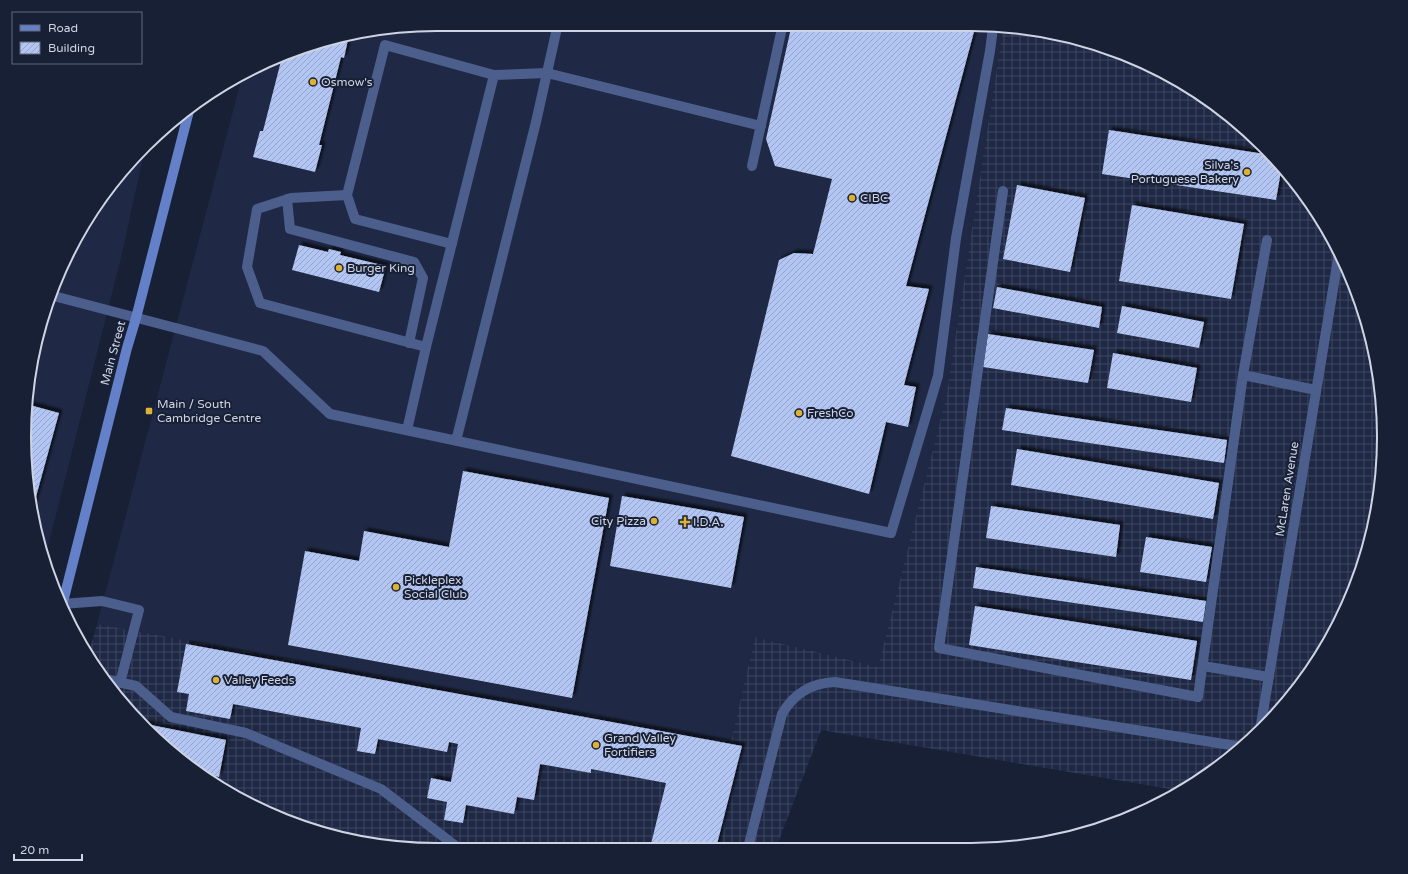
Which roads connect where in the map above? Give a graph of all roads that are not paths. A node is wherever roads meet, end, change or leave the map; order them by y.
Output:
1 (556, 31) edge
2 (781, 31) edge
3 (993, 32) edge
4 (547, 73) junction
5 (494, 75) junction
6 (186, 119) edge
7 (761, 126) junction
8 (752, 166) dead end
9 (1003, 191) dead end
10 (347, 195) junction
11 (287, 199) junction
12 (1267, 240) dead end
13 (452, 244) junction
14 (1337, 262) edge
15 (56, 297) edge
16 (136, 318) junction
17 (409, 343) junction
18 (426, 347) junction
19 (1243, 375) junction
20 (1316, 390) junction
21 (407, 430) junction
22 (456, 441) junction
23 (64, 597) edge
24 (68, 605) edge
25 (1203, 666) junction
26 (1269, 677) junction
27 (113, 681) edge
28 (120, 683) junction
29 (1262, 720) edge
30 (1233, 746) edge
31 (452, 843) edge
32 (749, 843) edge

1 - 4 street
2 - 7 street
3 - 22 street
4 - 5 street
4 - 7 street
4 - 22 street
5 - 10 street
5 - 13 street
6 - 16 main road, Main Street
7 - 8 street
9 - 25 street
10 - 11 street
10 - 13 street
11 - 17 street
11 - 17 street
12 - 19 street
13 - 18 street
14 - 20 street, McLaren Avenue
15 - 16 street
16 - 21 street
16 - 23 main road, Main Street
17 - 18 street
18 - 21 street
19 - 20 street
19 - 25 street
20 - 26 street, McLaren Avenue
21 - 22 street
24 - 28 street
25 - 26 street
26 - 29 street, McLaren Avenue
27 - 28 street
28 - 31 street
30 - 32 street

